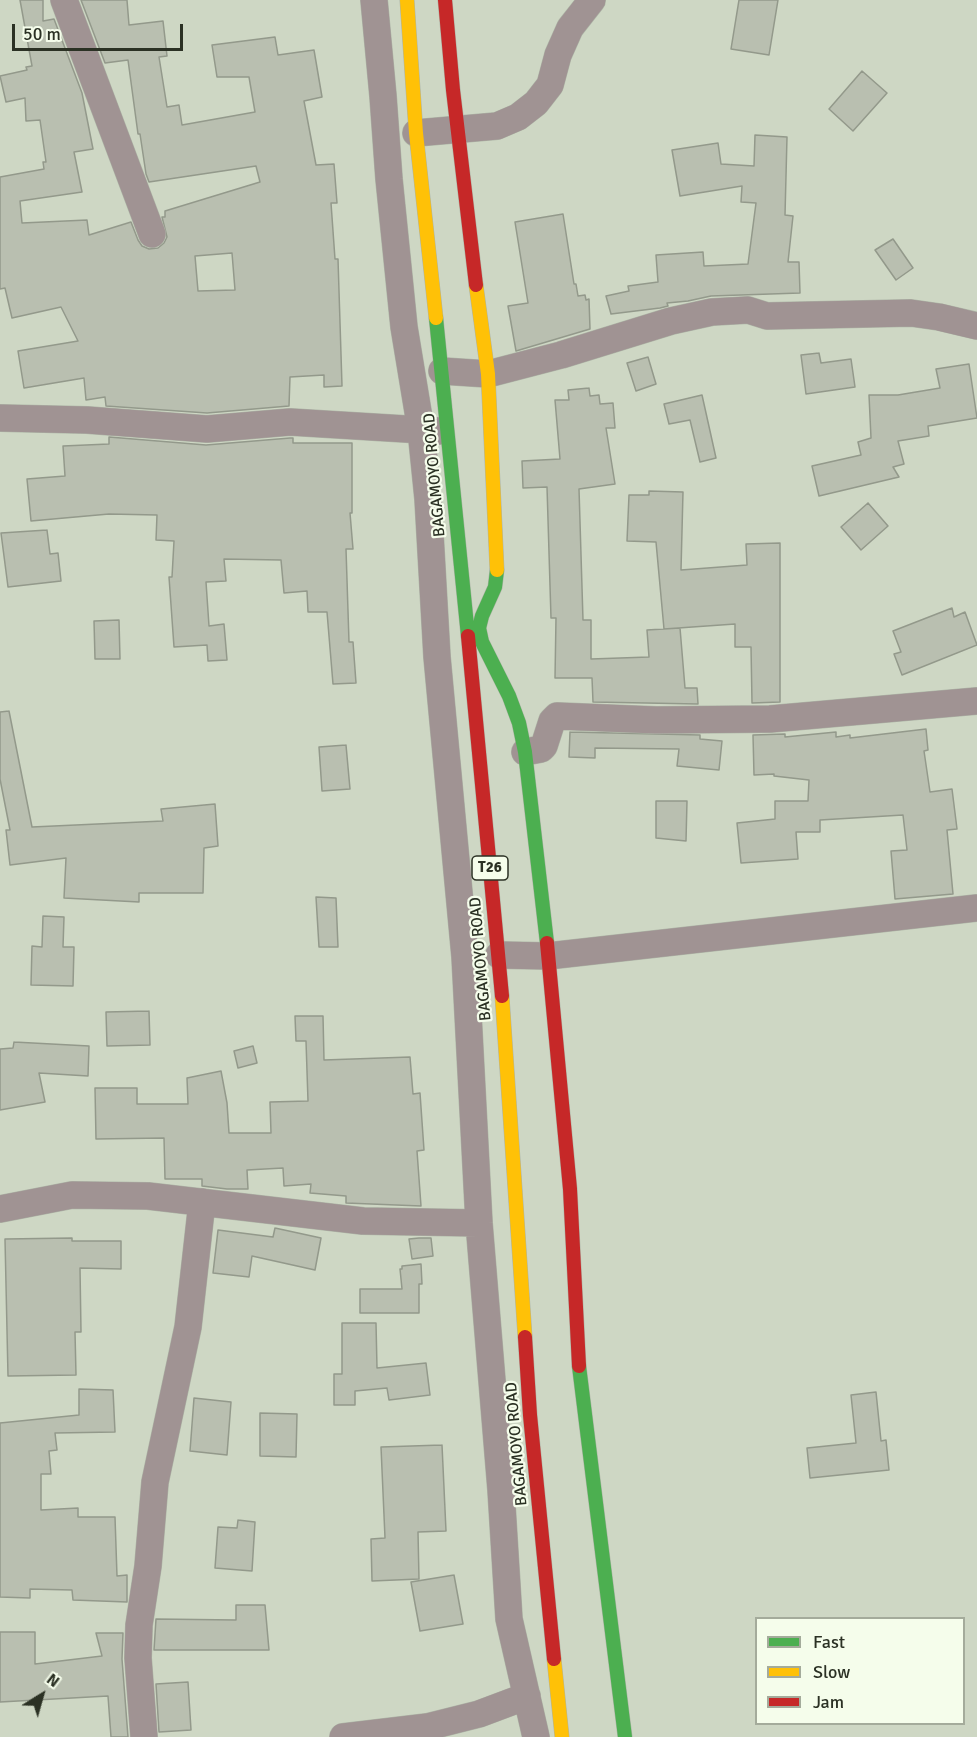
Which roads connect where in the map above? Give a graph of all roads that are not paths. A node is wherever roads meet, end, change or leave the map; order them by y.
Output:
1 (64, 0) edge
2 (374, 0) edge
3 (407, 0) edge
4 (445, 0) edge
5 (592, 0) edge
6 (458, 130) junction
7 (416, 133) junction
8 (152, 234) dead end
9 (977, 326) edge
10 (442, 370) junction
11 (488, 374) junction
12 (0, 418) edge
13 (434, 430) junction
14 (473, 629) junction
15 (977, 701) edge
16 (525, 752) junction
17 (977, 908) edge
18 (499, 955) junction
19 (548, 956) junction
20 (202, 1202) junction
21 (0, 1209) edge
22 (479, 1223) junction
23 (527, 1696) junction
24 (144, 1737) edge
25 (343, 1737) edge
26 (536, 1737) edge
27 (562, 1737) edge
28 (625, 1737) edge

1 - 8 street
2 - 13 street
3 - 7 main road, BAGAMOYO ROAD / T26
4 - 6 main road
5 - 6 street
6 - 7 street
6 - 11 main road
7 - 10 main road, BAGAMOYO ROAD / T26
9 - 11 street
10 - 11 street
10 - 13 main road, BAGAMOYO ROAD / T26
11 - 14 main road
12 - 13 street
13 - 14 main road, BAGAMOYO ROAD / T26
13 - 22 street
14 - 16 main road
14 - 18 main road, BAGAMOYO ROAD / T26
15 - 16 street
16 - 19 main road
17 - 19 street
18 - 19 street
18 - 27 main road, BAGAMOYO ROAD / T26
19 - 28 main road
20 - 21 street
20 - 22 street
20 - 24 street
22 - 23 street
23 - 25 street
23 - 26 street

